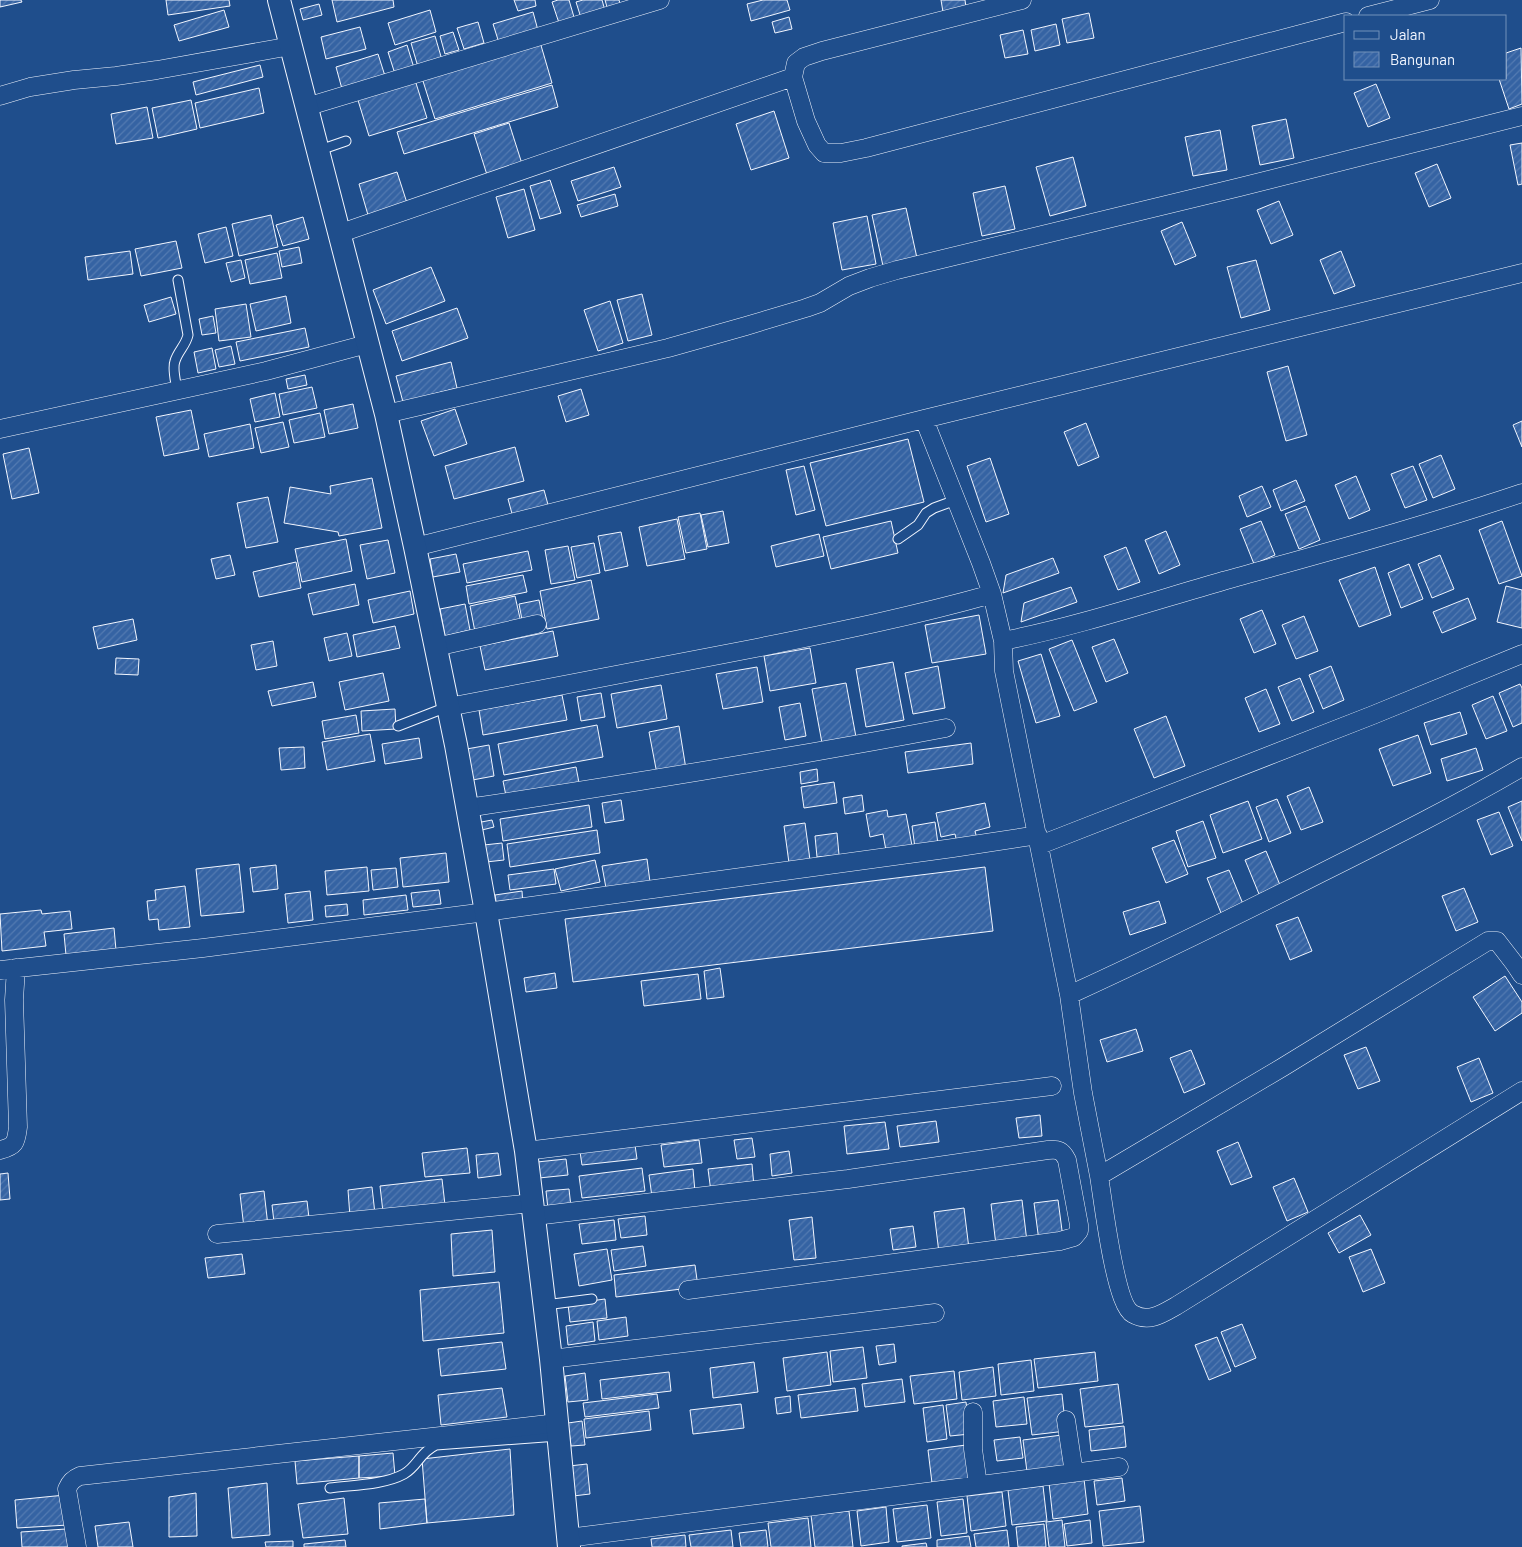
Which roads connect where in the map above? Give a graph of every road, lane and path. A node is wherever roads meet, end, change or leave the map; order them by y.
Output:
1 (279, 0) edge
2 (660, 0) edge
3 (1022, 0) edge
4 (1430, 0) edge
5 (1372, 15) edge
6 (1344, 23) edge
7 (291, 46) junction
8 (792, 76) junction
9 (0, 96) edge
10 (306, 107) junction
11 (1522, 116) edge
12 (346, 141) dead end
13 (317, 151) junction
14 (338, 234) junction
15 (1522, 273) edge
16 (178, 280) dead end
17 (367, 344) junction
18 (177, 390) junction
19 (386, 414) junction
20 (924, 419) junction
21 (0, 429) edge
22 (1522, 492) edge
23 (956, 500) junction
24 (898, 539) dead end
25 (416, 547) junction
26 (992, 594) junction
27 (537, 624) dead end
28 (1003, 641) junction
29 (436, 647) junction
30 (1522, 654) edge
31 (448, 707) junction
32 (398, 726) dead end
33 (946, 728) dead end
34 (1522, 767) edge
35 (467, 808) junction
36 (1039, 840) junction
37 (486, 912) junction
38 (8, 969) edge
39 (1522, 975) edge
40 (1069, 995) junction
41 (1052, 1086) dead end
42 (1522, 1091) edge
43 (0, 1150) edge
44 (526, 1151) junction
45 (1099, 1176) junction
46 (534, 1209) junction
47 (217, 1234) dead end
48 (688, 1290) dead end
49 (592, 1299) dead end
50 (545, 1305) junction
51 (935, 1313) dead end
52 (551, 1359) junction
53 (973, 1412) dead end
54 (1066, 1420) dead end
55 (558, 1430) junction
56 (1119, 1467) dead end
57 (1074, 1473) junction
58 (978, 1485) junction
59 (330, 1488) dead end
60 (568, 1542) edge
61 (77, 1547) edge

1 - 7 street
2 - 10 street
3 - 8 street
4 - 5 street
6 - 8 street
7 - 9 street
7 - 10 street
8 - 14 street
10 - 13 street
11 - 19 street
12 - 13 lane
13 - 14 street
14 - 17 street
15 - 20 street
16 - 18 lane
17 - 18 street
17 - 19 street
18 - 21 street
19 - 25 street
20 - 23 street
20 - 25 street
22 - 28 street
23 - 24 lane
23 - 26 street
25 - 29 street
26 - 28 street
26 - 31 street
27 - 29 street
28 - 36 street
29 - 31 street
30 - 36 street
31 - 32 lane
31 - 35 street
33 - 35 street
34 - 40 street
35 - 37 street
36 - 37 street
36 - 40 street
37 - 38 street
37 - 44 street
38 - 43 street
39 - 45 street
40 - 45 street
41 - 44 street
42 - 45 street
44 - 46 street
46 - 47 street
46 - 48 street
46 - 50 street
49 - 50 lane
50 - 52 street
51 - 52 street
52 - 55 street
53 - 58 street
54 - 57 street
55 - 59 lane
55 - 60 street
55 - 61 street
56 - 57 street
57 - 58 street
58 - 60 street

